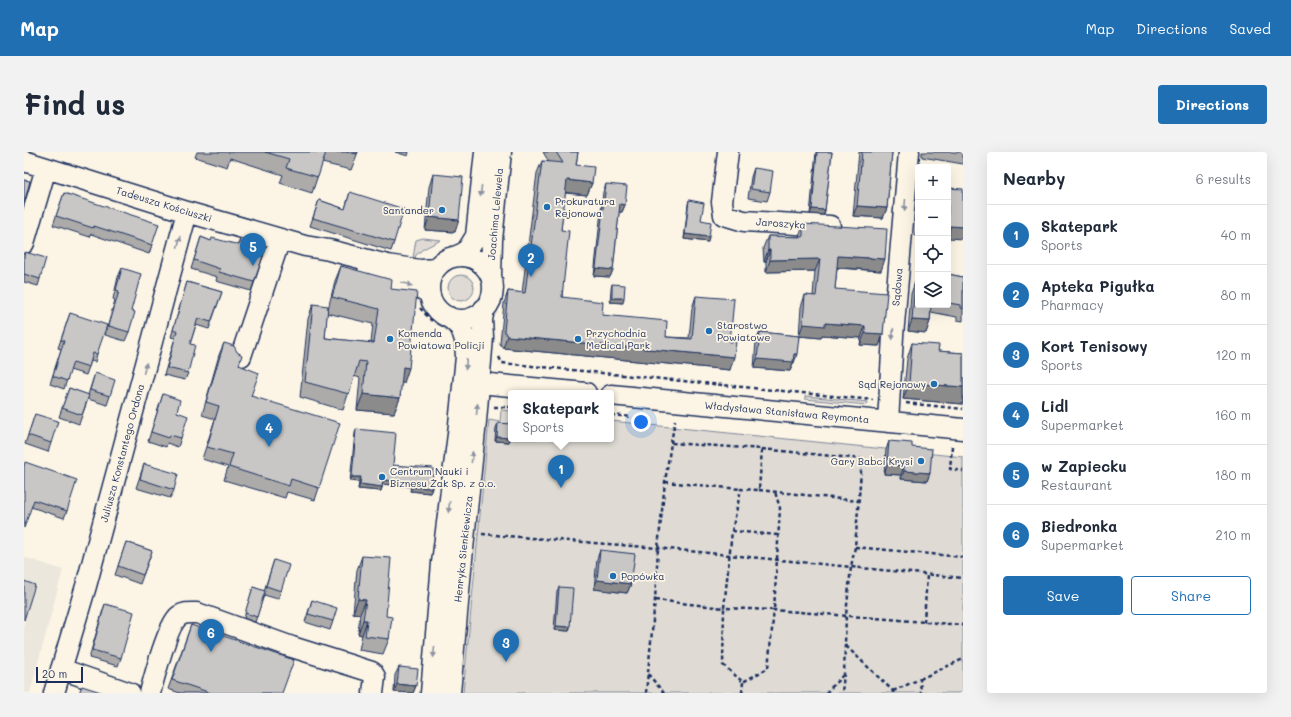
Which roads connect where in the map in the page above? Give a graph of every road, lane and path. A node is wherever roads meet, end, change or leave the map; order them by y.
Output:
1 (485, 152) edge
2 (501, 152) edge
3 (728, 152) edge
4 (909, 152) edge
5 (24, 161) edge
6 (46, 168) junction
7 (187, 212) junction
8 (848, 228) edge
9 (280, 239) junction
10 (24, 244) edge
11 (305, 246) junction
12 (457, 256) junction
13 (435, 269) junction
14 (491, 276) junction
15 (429, 294) junction
16 (484, 309) junction
17 (449, 317) junction
18 (497, 354) dead end
19 (241, 356) edge
20 (479, 378) junction
21 (565, 390) edge
22 (614, 395) edge
23 (890, 401) junction
24 (963, 409) edge
25 (675, 420) dead end
26 (888, 422) junction
27 (963, 430) edge
28 (671, 443) junction
29 (952, 446) dead end
30 (762, 449) junction
31 (963, 471) edge
32 (665, 482) junction
33 (741, 489) junction
34 (759, 490) junction
35 (775, 492) junction
36 (859, 501) junction
37 (732, 530) junction
38 (480, 534) dead end
39 (778, 535) junction
40 (854, 547) junction
41 (658, 548) junction
42 (729, 556) junction
43 (963, 556) edge
44 (776, 560) junction
45 (851, 567) junction
46 (927, 575) junction
47 (963, 578) edge
48 (655, 600) junction
49 (724, 608) junction
50 (774, 610) junction
51 (846, 615) junction
52 (924, 622) junction
53 (963, 625) edge
54 (845, 645) junction
55 (963, 659) edge
56 (61, 669) junction
57 (648, 674) junction
58 (844, 674) junction
59 (920, 679) junction
60 (743, 682) junction
61 (893, 692) edge
62 (54, 693) edge
63 (130, 693) edge
64 (150, 693) edge
65 (373, 693) edge
66 (431, 693) edge
67 (450, 693) edge
68 (646, 693) edge
69 (664, 693) edge
70 (742, 693) edge
71 (826, 693) edge
72 (842, 693) edge
73 (921, 693) edge

1 -> 12 street, Joachima Lelewela
2 - 14 street, Joachima Lelewela
3 - 8 street, Jaroszyka
4 -> 23 street, Sądowa
5 - 6 street, Tadeusza Kościuszki
6 - 7 street, Tadeusza Kościuszki
6 - 10 street
7 - 9 street, Tadeusza Kościuszki
56 -> 7 street, Juliusza Konstantego Ordona
9 - 11 street, Tadeusza Kościuszki
9 - 19 street
11 - 13 street, Tadeusza Kościuszki
11 -> 15 street, Tadeusza Kościuszki
12 - 13 street
12 - 14 street
13 - 15 street
14 - 16 street
15 - 17 street
16 - 17 street
16 - 20 street, Henryka Sienkiewicza
17 -> 66 street, Henryka Sienkiewicza
18 - 23 path
20 - 21 street
67 -> 20 street, Henryka Sienkiewicza
22 - 26 street, Władysława Stanisława Reymonta
23 - 24 path
23 - 26 street, Sądowa
25 - 28 path
26 - 27 street, Władysława Stanisława Reymonta
28 - 30 path
28 - 32 path
29 - 31 path
30 - 34 path
30 - 36 path
32 - 33 path
32 - 41 path
33 - 34 path
33 - 37 path
34 - 35 path
35 - 36 path
35 - 39 path
36 - 40 path
37 - 39 path
37 - 42 path
38 - 41 path
39 - 44 path
40 - 43 path
40 - 45 path
41 - 42 path
41 - 48 path
42 - 44 path
42 - 49 path
44 - 45 path
44 - 50 path
45 - 46 path
45 - 51 path
46 - 47 path
46 - 52 path
48 - 49 path
48 - 57 path
49 - 50 path
49 - 60 path
50 - 51 path
50 - 60 path
51 - 52 path
51 - 54 path
52 - 53 path
54 - 58 path
54 - 61 path
55 - 59 path
56 - 62 street, Juliusza Konstantego Ordona
56 - 63 street
57 - 68 path
57 - 69 path
58 - 71 path
58 - 72 path
59 - 61 path
59 - 73 path
60 - 70 path
64 - 65 street

